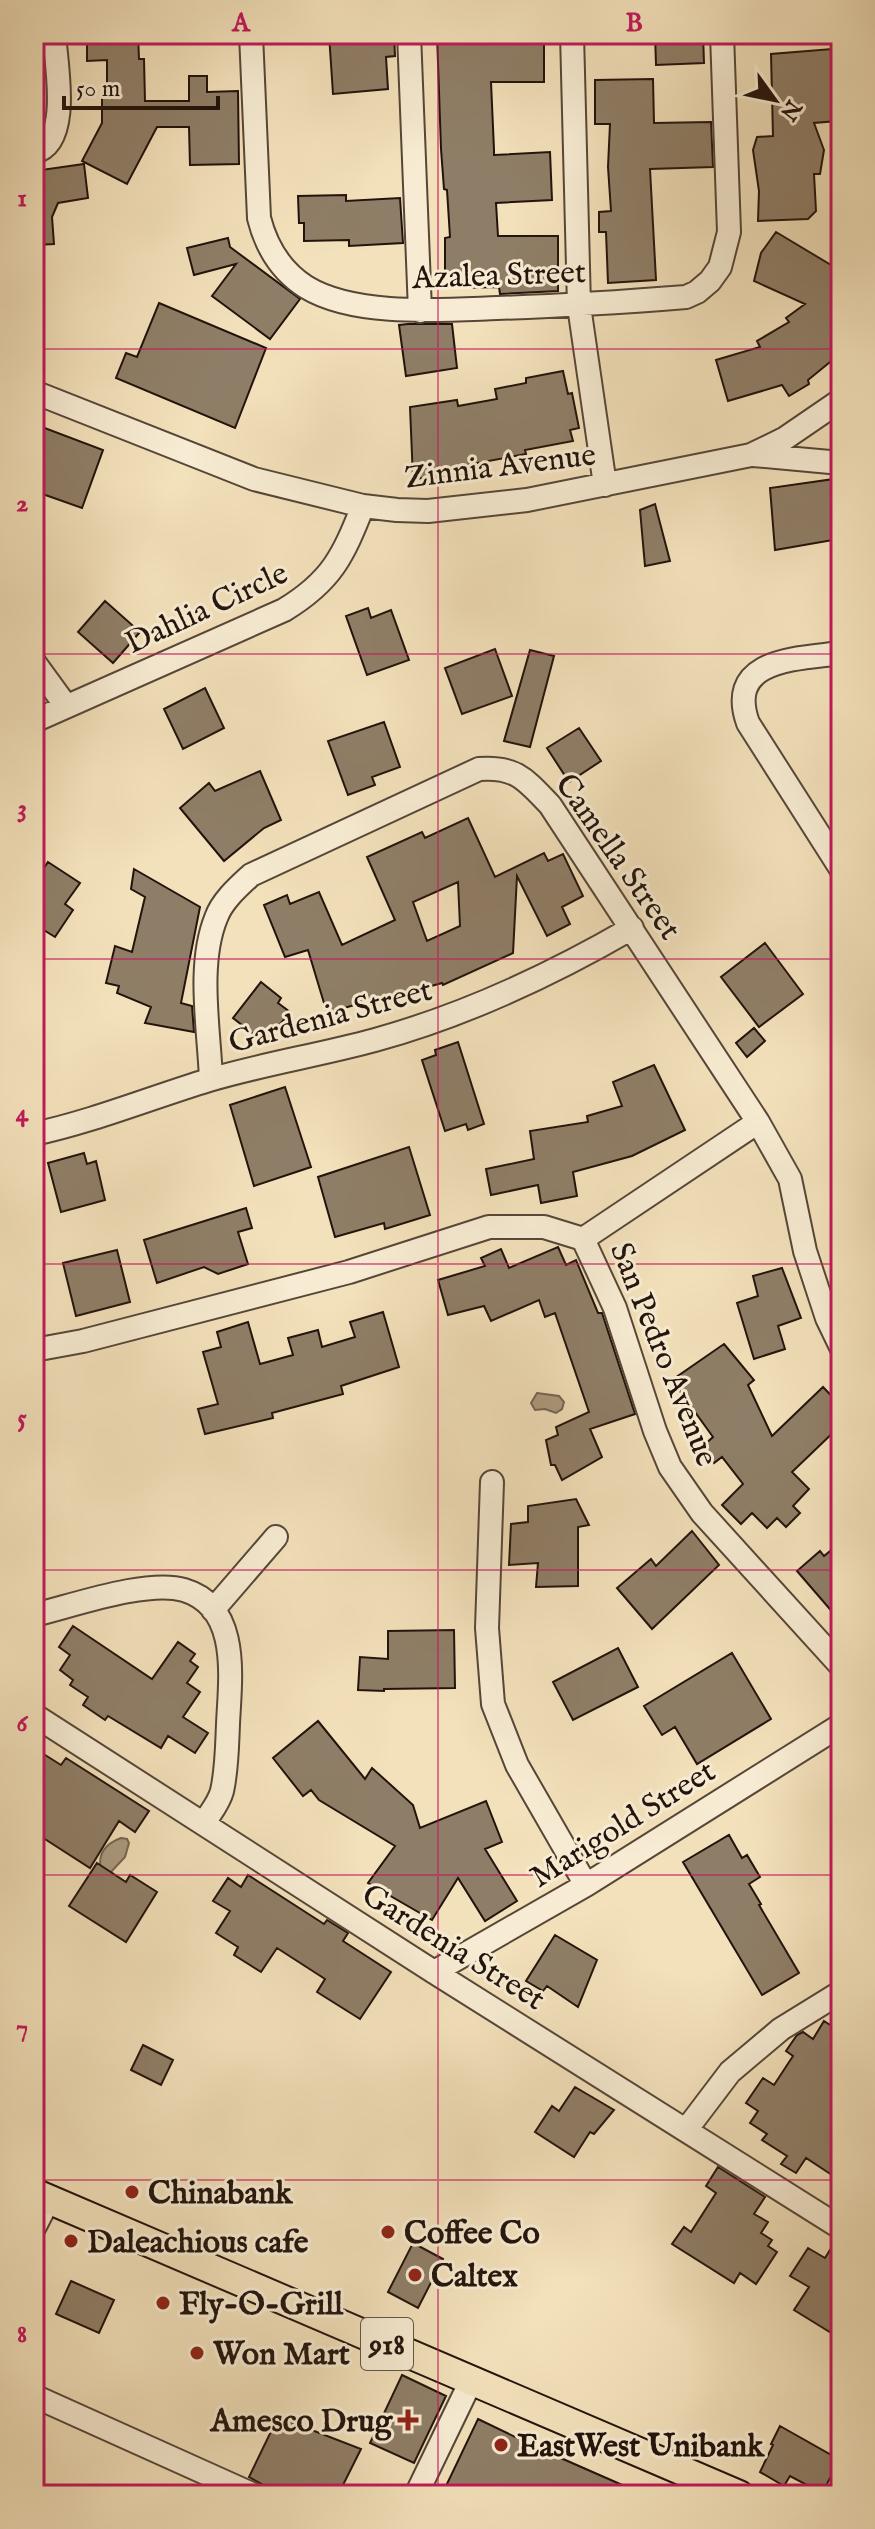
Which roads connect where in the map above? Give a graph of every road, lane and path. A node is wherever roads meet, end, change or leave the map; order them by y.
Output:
1 (54, 34) edge
2 (251, 34) edge
3 (409, 34) edge
4 (572, 34) edge
5 (722, 34) edge
6 (34, 152) edge
7 (579, 306) junction
8 (420, 311) junction
9 (34, 392) edge
10 (841, 400) edge
11 (751, 455) junction
12 (841, 463) edge
13 (605, 485) junction
14 (363, 506) junction
15 (841, 653) edge
16 (34, 662) edge
17 (66, 706) junction
18 (34, 721) edge
19 (841, 869) edge
20 (632, 928) junction
21 (211, 1079) junction
22 (758, 1122) junction
23 (34, 1134) edge
24 (583, 1239) junction
25 (841, 1347) edge
26 (34, 1350) edge
27 (492, 1482) dead end
28 (276, 1537) dead end
29 (213, 1610) junction
30 (34, 1615) edge
31 (841, 1666) edge
32 (34, 1715) edge
33 (841, 1725) edge
34 (204, 1823) junction
35 (586, 1885) junction
36 (434, 1972) junction
37 (841, 1992) edge
38 (686, 2130) junction
39 (42, 2196) edge
40 (34, 2228) edge
41 (841, 2228) edge
42 (471, 2381) junction
43 (34, 2396) edge
44 (254, 2495) edge
45 (416, 2495) edge
46 (739, 2495) edge

1 - 6 street
2 - 8 street, Azalea Street
3 - 8 street
4 - 7 street
5 - 7 street, Azalea Street
7 - 8 street, Azalea Street
7 - 13 street
9 - 14 street, Zinnia Avenue
10 - 11 street
11 - 12 street
11 - 13 street, Zinnia Avenue
13 - 14 street, Zinnia Avenue
14 - 17 street, Dahlia Circle
15 - 19 street
16 - 17 street
17 - 18 street, Dahlia Circle
20 - 21 street, Gardenia Street
20 - 21 street, Camella Street
20 - 22 street, Camella Street
21 - 23 street, Gardenia Street
22 - 24 street
22 - 25 street, Camella Street
24 - 26 street, San Pedro Avenue
24 - 31 street, San Pedro Avenue
27 - 35 street
28 - 29 street
29 - 30 street
29 - 34 street
32 - 34 street, Gardenia Street
33 - 35 street, Marigold Street
34 - 36 street, Gardenia Street
35 - 36 street, Marigold Street
36 - 38 street, Gardenia Street
37 - 38 street
38 - 41 street, Gardenia Street
39 - 40 street
39 - 42 main road, 918
42 - 45 street
42 - 46 main road, 918
43 - 44 street

